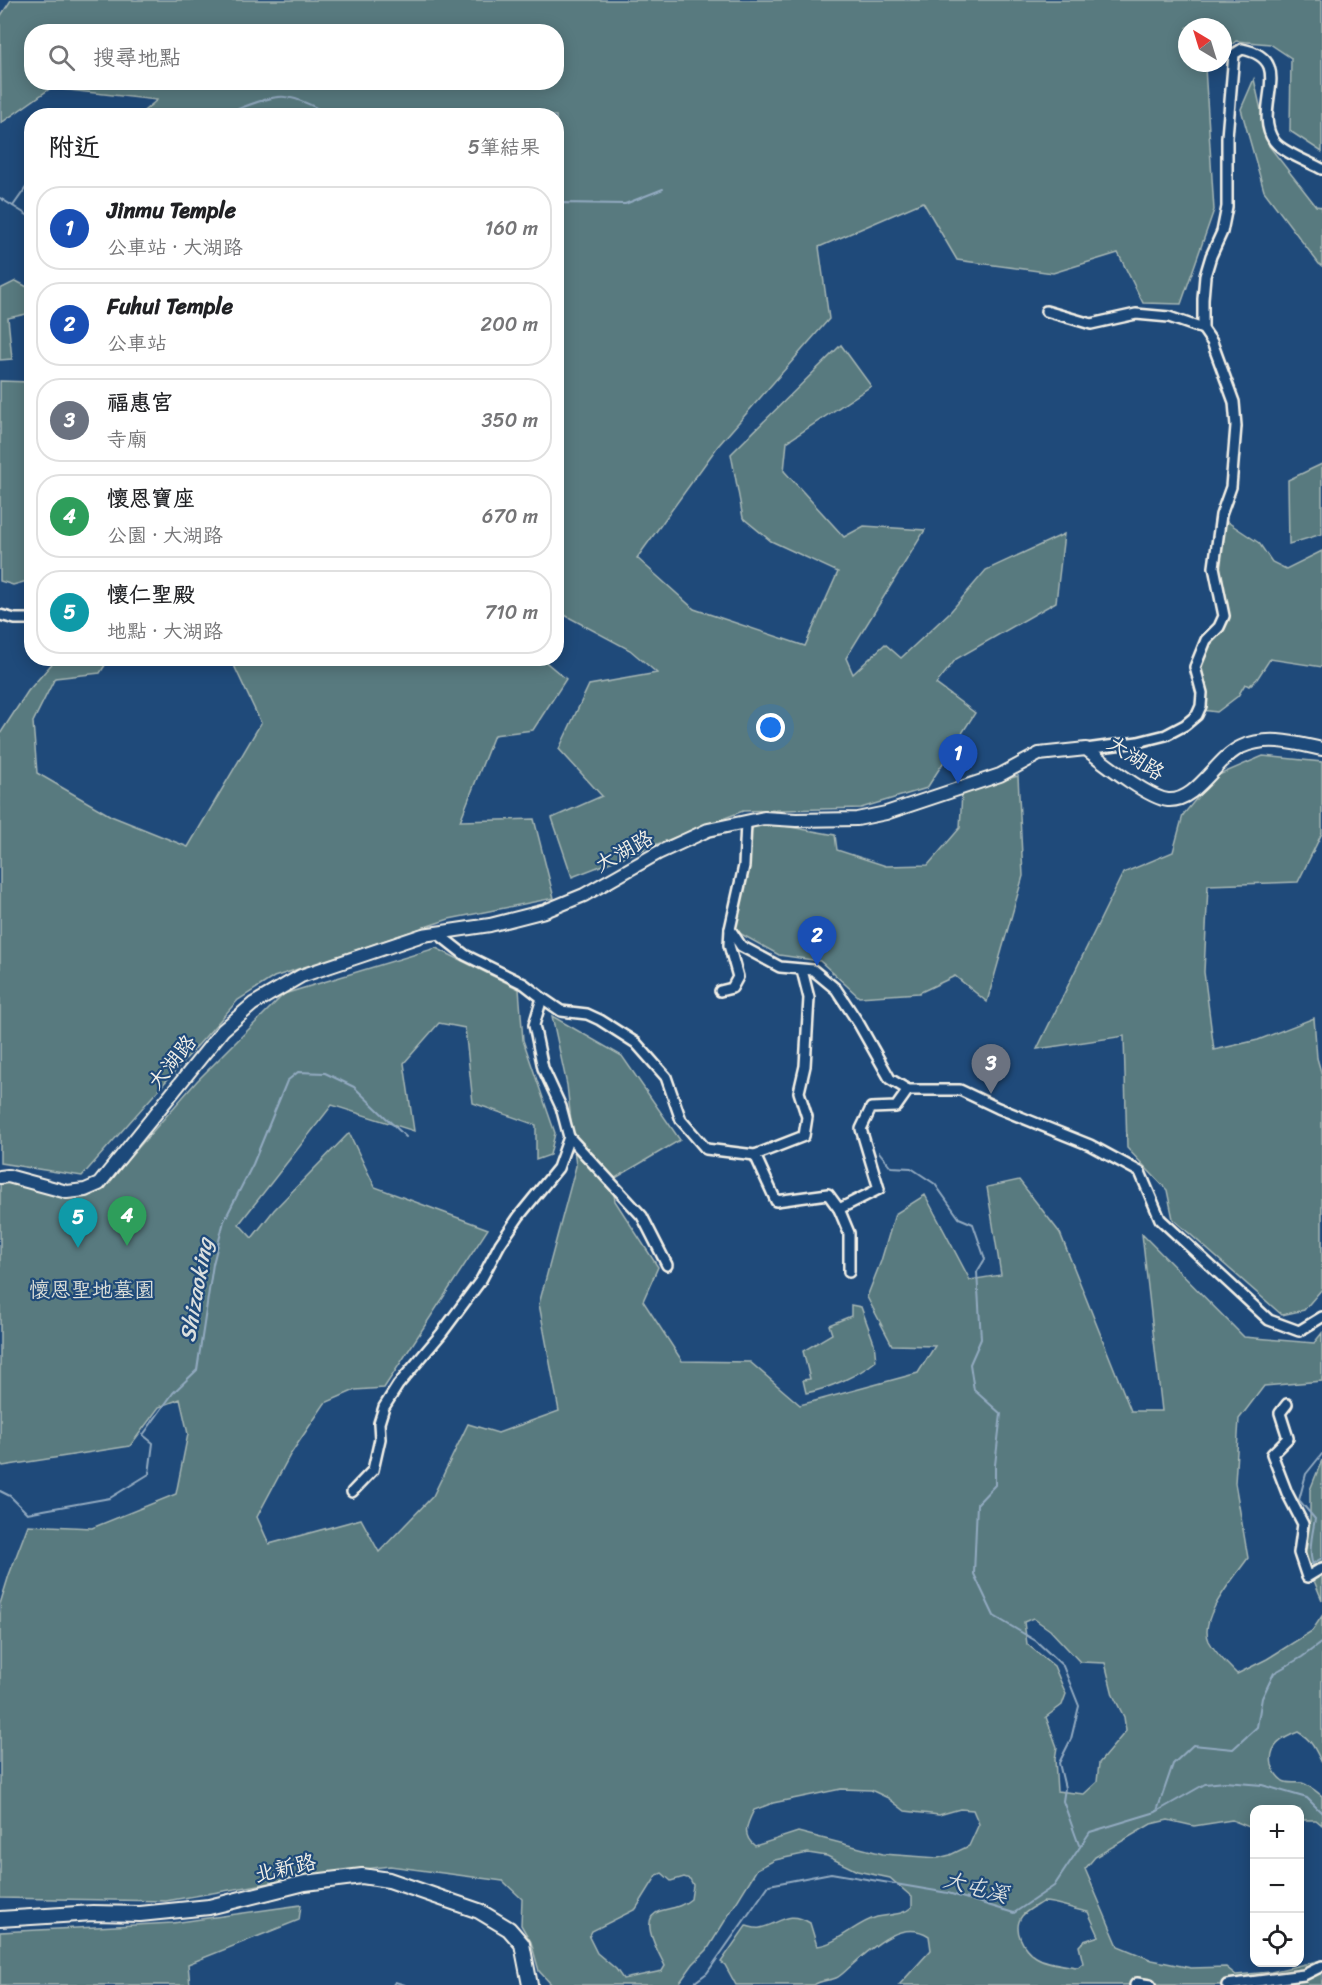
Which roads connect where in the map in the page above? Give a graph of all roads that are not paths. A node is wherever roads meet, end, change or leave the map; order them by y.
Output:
1 (1322, 169) edge
2 (1046, 311) dead end
3 (1203, 329) junction
4 (0, 615) edge
5 (24, 618) edge
6 (1086, 749) junction
7 (1322, 749) edge
8 (746, 822) junction
9 (730, 929) junction
10 (437, 933) junction
11 (802, 970) junction
12 (720, 991) dead end
13 (542, 998) junction
14 (908, 1090) junction
15 (569, 1137) junction
16 (755, 1155) junction
17 (0, 1177) edge
18 (839, 1209) junction
19 (667, 1266) dead end
20 (849, 1272) dead end
21 (1322, 1317) edge
22 (1287, 1404) dead end
23 (352, 1492) dead end
24 (1322, 1569) edge
25 (0, 1919) edge
26 (1322, 1966) edge
27 (530, 1985) edge
28 (1135, 1985) edge
29 (1150, 1985) edge
30 (1227, 1985) edge

1 - 3 street
2 - 3 street
3 - 6 street
4 - 5 street
6 - 7 street, 大湖路
6 - 8 street, 大湖路
8 - 9 street
8 - 10 street, 大湖路
9 - 11 street
9 - 12 street
10 - 13 street
10 - 17 street, 大湖路
11 - 14 street
11 - 16 street
13 - 15 street
13 - 16 street
14 - 18 street
14 - 21 street
15 - 19 street
15 - 23 street
16 - 18 street
18 - 20 street
22 - 24 street
25 - 27 main road, 北新路
26 - 30 street
28 - 29 street

